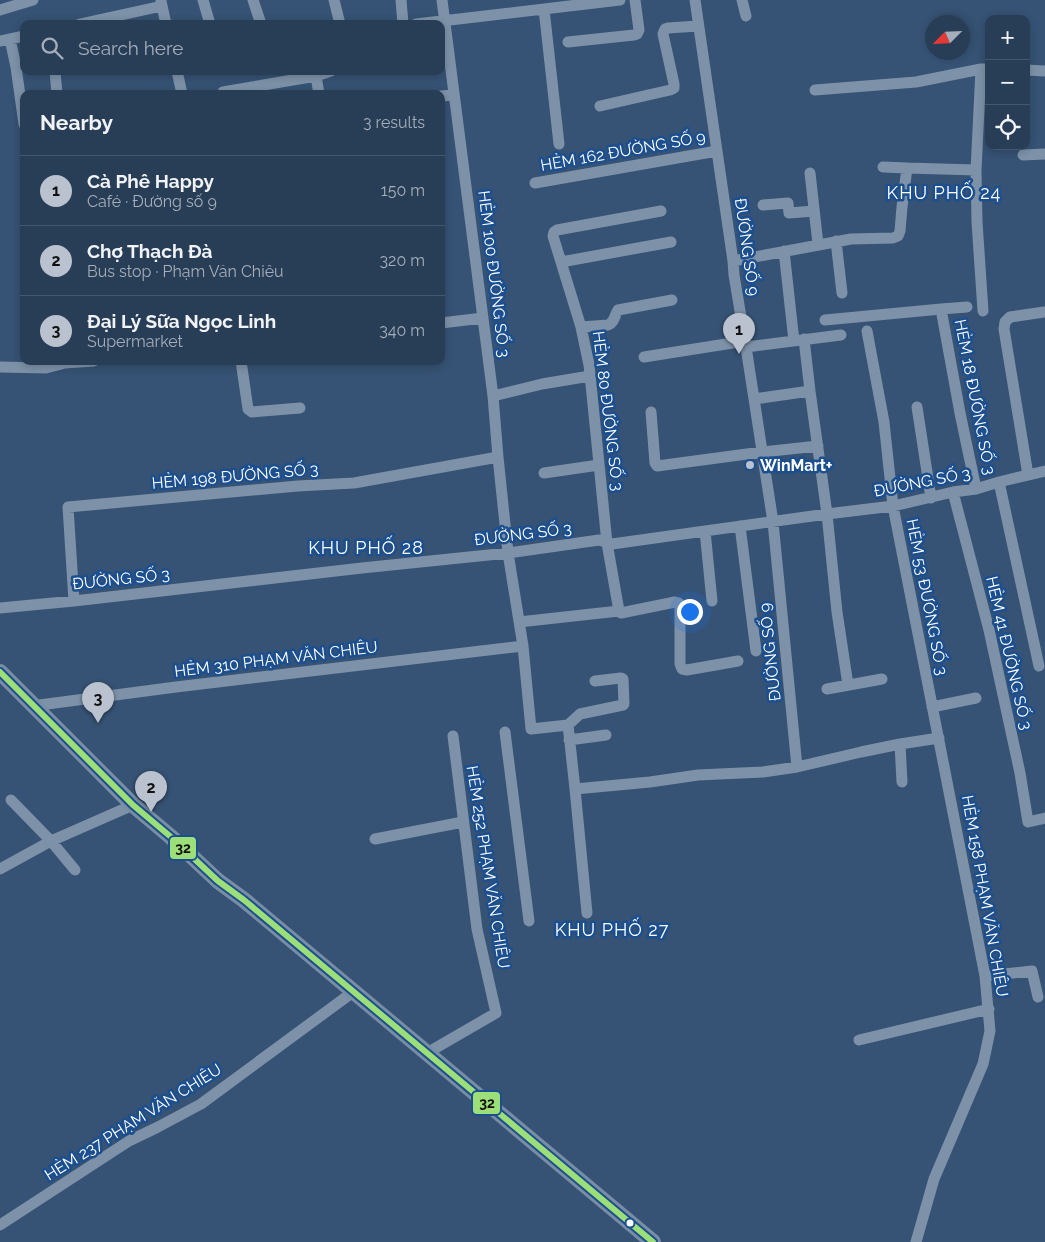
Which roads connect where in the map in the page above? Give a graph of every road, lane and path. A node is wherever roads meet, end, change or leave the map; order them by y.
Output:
1 (33, 0) edge
2 (203, 0) edge
3 (253, 0) edge
4 (334, 0) edge
5 (401, 0) edge
6 (442, 0) edge
7 (620, 0) edge
8 (635, 0) edge
9 (695, 0) edge
10 (742, 0) edge
11 (161, 3) edge
12 (544, 9) junction
13 (0, 10) edge
14 (746, 16) dead end
15 (95, 20) edge
16 (165, 20) edge
17 (209, 20) edge
18 (260, 20) edge
19 (339, 20) edge
20 (403, 20) edge
21 (444, 20) edge
22 (445, 21) edge
23 (698, 26) junction
24 (445, 28) edge
25 (20, 37) edge
26 (5, 40) edge
27 (568, 42) dead end
28 (985, 69) edge
29 (1030, 70) edge
30 (1045, 70) edge
31 (55, 75) edge
32 (178, 75) edge
33 (319, 75) edge
34 (316, 76) junction
35 (57, 90) edge
36 (181, 90) edge
37 (235, 90) edge
38 (318, 90) edge
39 (815, 90) dead end
40 (454, 95) junction
41 (20, 96) edge
42 (445, 96) edge
43 (600, 106) dead end
44 (559, 144) dead end
45 (717, 151) junction
46 (1045, 154) edge
47 (1022, 155) dead end
48 (883, 167) dead end
49 (907, 168) junction
50 (976, 170) junction
51 (810, 173) dead end
52 (534, 183) dead end
53 (763, 205) dead end
54 (661, 211) dead end
55 (814, 211) junction
56 (670, 242) dead end
57 (836, 242) junction
58 (818, 244) junction
59 (784, 251) junction
60 (733, 261) junction
61 (561, 262) junction
62 (842, 293) dead end
63 (672, 300) dead end
64 (967, 308) dead end
65 (942, 309) junction
66 (983, 311) dead end
67 (1044, 312) edge
68 (483, 318) junction
69 (824, 320) dead end
70 (445, 323) edge
71 (581, 327) junction
72 (866, 331) dead end
73 (841, 334) dead end
74 (799, 340) junction
75 (746, 344) junction
76 (644, 357) dead end
77 (57, 365) edge
78 (242, 365) edge
79 (0, 367) edge
80 (590, 376) junction
81 (810, 391) junction
82 (493, 396) junction
83 (754, 399) junction
84 (917, 407) dead end
85 (300, 408) dead end
86 (651, 412) dead end
87 (818, 446) junction
88 (762, 452) junction
89 (498, 457) junction
90 (599, 465) junction
91 (1045, 471) edge
92 (544, 473) dead end
93 (1028, 475) junction
94 (999, 482) junction
95 (976, 489) junction
96 (953, 492) junction
97 (931, 498) junction
98 (893, 506) junction
99 (827, 514) junction
100 (773, 522) junction
101 (740, 526) junction
102 (704, 531) junction
103 (607, 543) junction
104 (508, 553) junction
105 (74, 601) junction
106 (712, 601) dead end
107 (0, 608) edge
108 (619, 612) junction
109 (519, 622) junction
110 (523, 646) junction
111 (756, 652) dead end
112 (738, 661) dead end
113 (1039, 666) dead end
114 (0, 672) edge
115 (882, 679) dead end
116 (595, 681) dead end
117 (848, 685) junction
118 (827, 689) dead end
119 (930, 694) joint
120 (976, 698) dead end
121 (32, 706) junction
122 (932, 707) junction
123 (568, 725) junction
124 (505, 732) dead end
125 (606, 735) dead end
126 (453, 736) dead end
127 (939, 738) junction
128 (569, 740) junction
129 (900, 744) junction
130 (798, 767) junction
131 (902, 782) dead end
132 (575, 789) junction
133 (11, 800) dead end
134 (132, 805) junction
135 (1045, 818) edge
136 (464, 822) junction
137 (375, 839) dead end
138 (51, 841) junction
139 (0, 869) edge
140 (75, 870) dead end
141 (587, 913) dead end
142 (529, 921) dead end
143 (985, 976) junction
144 (354, 992) junction
145 (1038, 997) dead end
146 (989, 1009) junction
147 (859, 1040) dead end
148 (427, 1053) junction
149 (0, 1225) edge
150 (652, 1242) edge
151 (916, 1242) edge

1 - 13 street
2 - 17 street
3 - 18 street
4 - 19 street
5 - 20 street
6 - 21 street, HẺM 100 ĐƯỜNG SỐ 3
7 - 12 street
8 - 27 street
9 - 23 street, ĐƯỜNG SỐ 9
10 - 14 street
11 - 15 street
11 - 16 street
12 - 22 street
12 - 44 street
23 - 43 street
23 - 45 street, ĐƯỜNG SỐ 9
24 - 40 street, HẺM 100 ĐƯỜNG SỐ 3
25 - 26 street
26 - 41 street
28 - 39 street
28 - 50 street
29 - 30 street
31 - 35 street
32 - 36 street
33 - 34 street
34 - 37 street
34 - 38 street
40 - 42 street
40 - 68 street, HẺM 100 ĐƯỜNG SỐ 3
45 - 52 street, HẺM 162 ĐƯỜNG SỐ 9
45 - 60 street, ĐƯỜNG SỐ 9
46 - 47 street
48 - 49 street
49 - 50 street
49 - 57 street
50 - 66 street
51 - 55 street
53 - 55 street
54 - 61 street, HẺM 80 ĐƯỜNG SỐ 3
55 - 58 street
56 - 61 street
57 - 58 street
57 - 62 street
58 - 59 street
59 - 60 street
59 - 74 street
60 - 75 street, ĐƯỜNG SỐ 9
61 - 71 street, HẺM 80 ĐƯỜNG SỐ 3
63 - 71 street
64 - 65 street
65 - 69 street, HẺM 18 ĐƯỜNG SỐ 3
65 - 95 street, HẺM 18 ĐƯỜNG SỐ 3
67 - 93 street
68 - 70 street
68 - 82 street, HẺM 100 ĐƯỜNG SỐ 3
71 - 80 street, HẺM 80 ĐƯỜNG SỐ 3
72 - 98 street, HẺM 53 ĐƯỜNG SỐ 3
73 - 74 street
74 - 75 street
74 - 81 street
75 - 76 street
75 - 83 street, ĐƯỜNG SỐ 9
77 - 79 street
78 - 85 street
80 - 82 street
80 - 90 street, HẺM 80 ĐƯỜNG SỐ 3
81 - 83 street
81 - 87 street
82 - 89 street, HẺM 100 ĐƯỜNG SỐ 3
83 - 88 street, ĐƯỜNG SỐ 9
84 - 97 street
86 - 88 street
87 - 88 street
87 - 99 street
88 - 100 street, ĐƯỜNG SỐ 9
89 - 104 street, HẺM 100 ĐƯỜNG SỐ 3
89 - 105 street, HẺM 198 ĐƯỜNG SỐ 3
90 - 92 street
90 - 103 street, HẺM 80 ĐƯỜNG SỐ 3
91 - 93 street, ĐƯỜNG SỐ 3
93 - 94 street, ĐƯỜNG SỐ 3
94 - 95 street, ĐƯỜNG SỐ 3
94 - 113 street
95 - 96 street, ĐƯỜNG SỐ 3
96 - 97 street, ĐƯỜNG SỐ 3
96 - 135 street, HẺM 41 ĐƯỜNG SỐ 3
97 - 98 street, ĐƯỜNG SỐ 3
98 - 99 street, ĐƯỜNG SỐ 3
98 - 119 street, HẺM 53 ĐƯỜNG SỐ 3
99 - 100 street, ĐƯỜNG SỐ 3
99 - 117 street
100 - 101 street, ĐƯỜNG SỐ 3
100 - 130 street, ĐƯỜNG SỐ 9
101 - 102 street, ĐƯỜNG SỐ 3
101 - 111 street
102 - 103 street, ĐƯỜNG SỐ 3
102 - 106 street
103 - 104 street, ĐƯỜNG SỐ 3
103 - 108 street, HẺM 80 ĐƯỜNG SỐ 3
104 - 105 street, ĐƯỜNG SỐ 3
104 - 109 street
105 - 107 street, ĐƯỜNG SỐ 3
108 - 109 street
108 - 112 street
109 - 110 street
110 - 121 street, HẺM 310 PHẠM VĂN CHIÊU
110 - 123 street
114 - 121 main road
115 - 117 street
116 - 123 street
117 - 118 street
119 - 122 street, HẺM 158 PHẠM VĂN CHIÊU
120 - 122 street
121 - 134 main road
122 - 127 street, HẺM 158 PHẠM VĂN CHIÊU
123 - 128 street
124 - 142 street
125 - 128 street
126 - 136 street, HẺM 252 PHẠM VĂN CHIÊU
127 - 129 street
127 - 143 street, HẺM 158 PHẠM VĂN CHIÊU
128 - 132 street
129 - 130 street
129 - 131 street
130 - 132 street
132 - 141 street
133 - 138 street
134 - 138 street
134 - 144 main road
136 - 137 street
136 - 148 street, HẺM 252 PHẠM VĂN CHIÊU
138 - 139 street
138 - 140 street
143 - 145 street
143 - 146 street, HẺM 158 PHẠM VĂN CHIÊU
144 - 148 main road
144 - 149 street, HẺM 237 PHẠM VĂN CHIÊU
146 - 147 street
146 - 151 street, HẺM 158 PHẠM VĂN CHIÊU
148 - 150 main road

